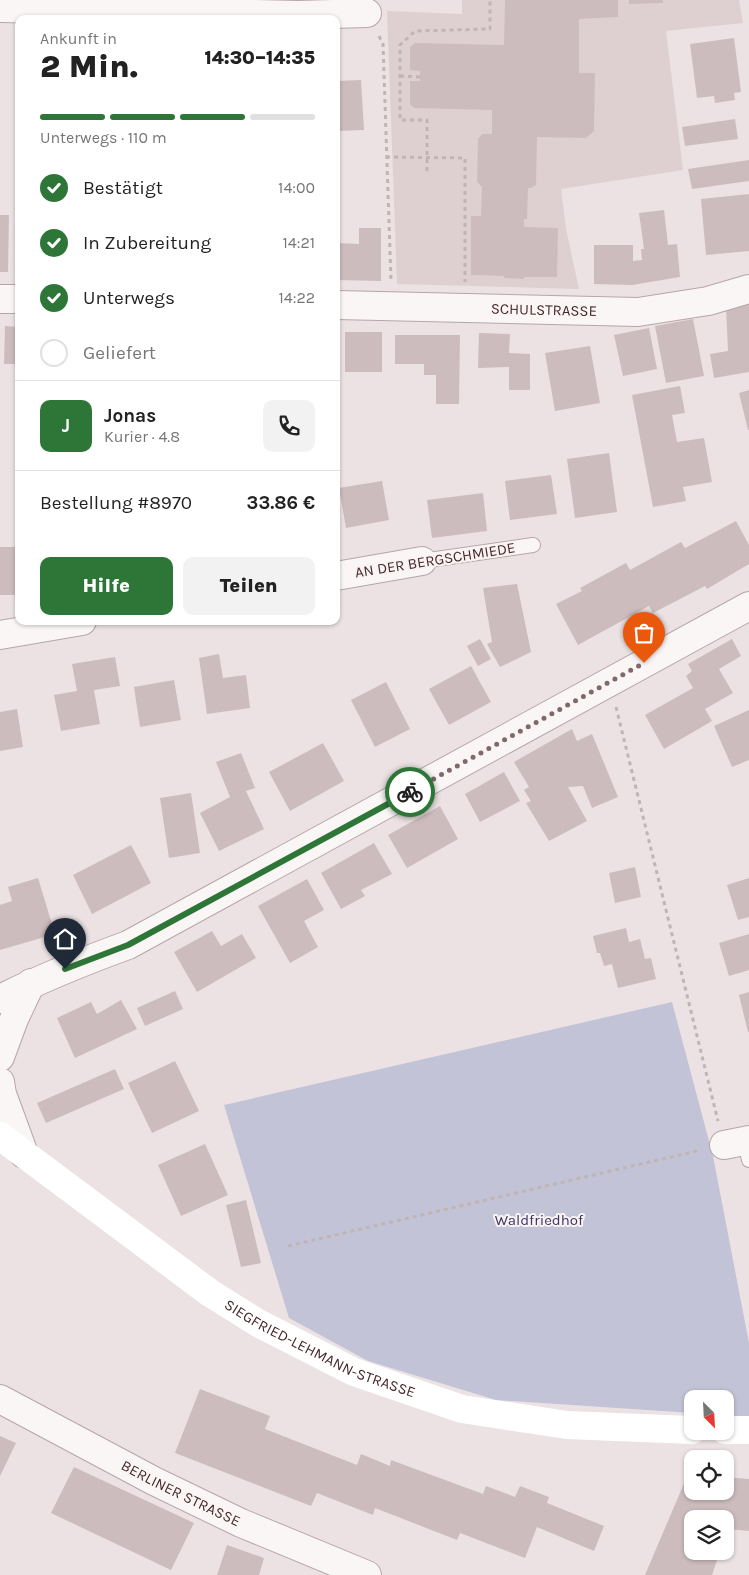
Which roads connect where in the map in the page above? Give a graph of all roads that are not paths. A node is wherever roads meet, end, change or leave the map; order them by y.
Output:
1 (0, 8) edge
2 (367, 13) road end
3 (749, 289) edge
4 (0, 299) edge
5 (15, 299) edge
6 (340, 305) edge
7 (533, 545) dead end
8 (422, 561) joint
9 (340, 575) edge
10 (749, 606) edge
11 (59, 625) edge
12 (0, 635) edge
13 (31, 984) junction
14 (0, 999) edge
15 (0, 1058) edge
16 (0, 1082) edge
17 (0, 1136) edge
18 (24, 1154) junction
19 (0, 1400) edge
20 (684, 1430) edge
21 (734, 1430) edge
22 (749, 1430) edge
23 (367, 1575) edge

1 - 2 street
3 - 6 street, SCHULSTRASSE
4 - 5 street
7 - 8 lane, AN DER BERGSCHMIEDE
8 - 9 street, AN DER BERGSCHMIEDE
10 - 13 street
11 - 12 street
13 - 14 street
13 - 15 street
16 - 18 street
17 - 18 main road, SIEGFRIED-LEHMANN-STRASSE
18 - 20 main road, SIEGFRIED-LEHMANN-STRASSE
19 - 23 street, BERLINER STRASSE
21 - 22 main road

